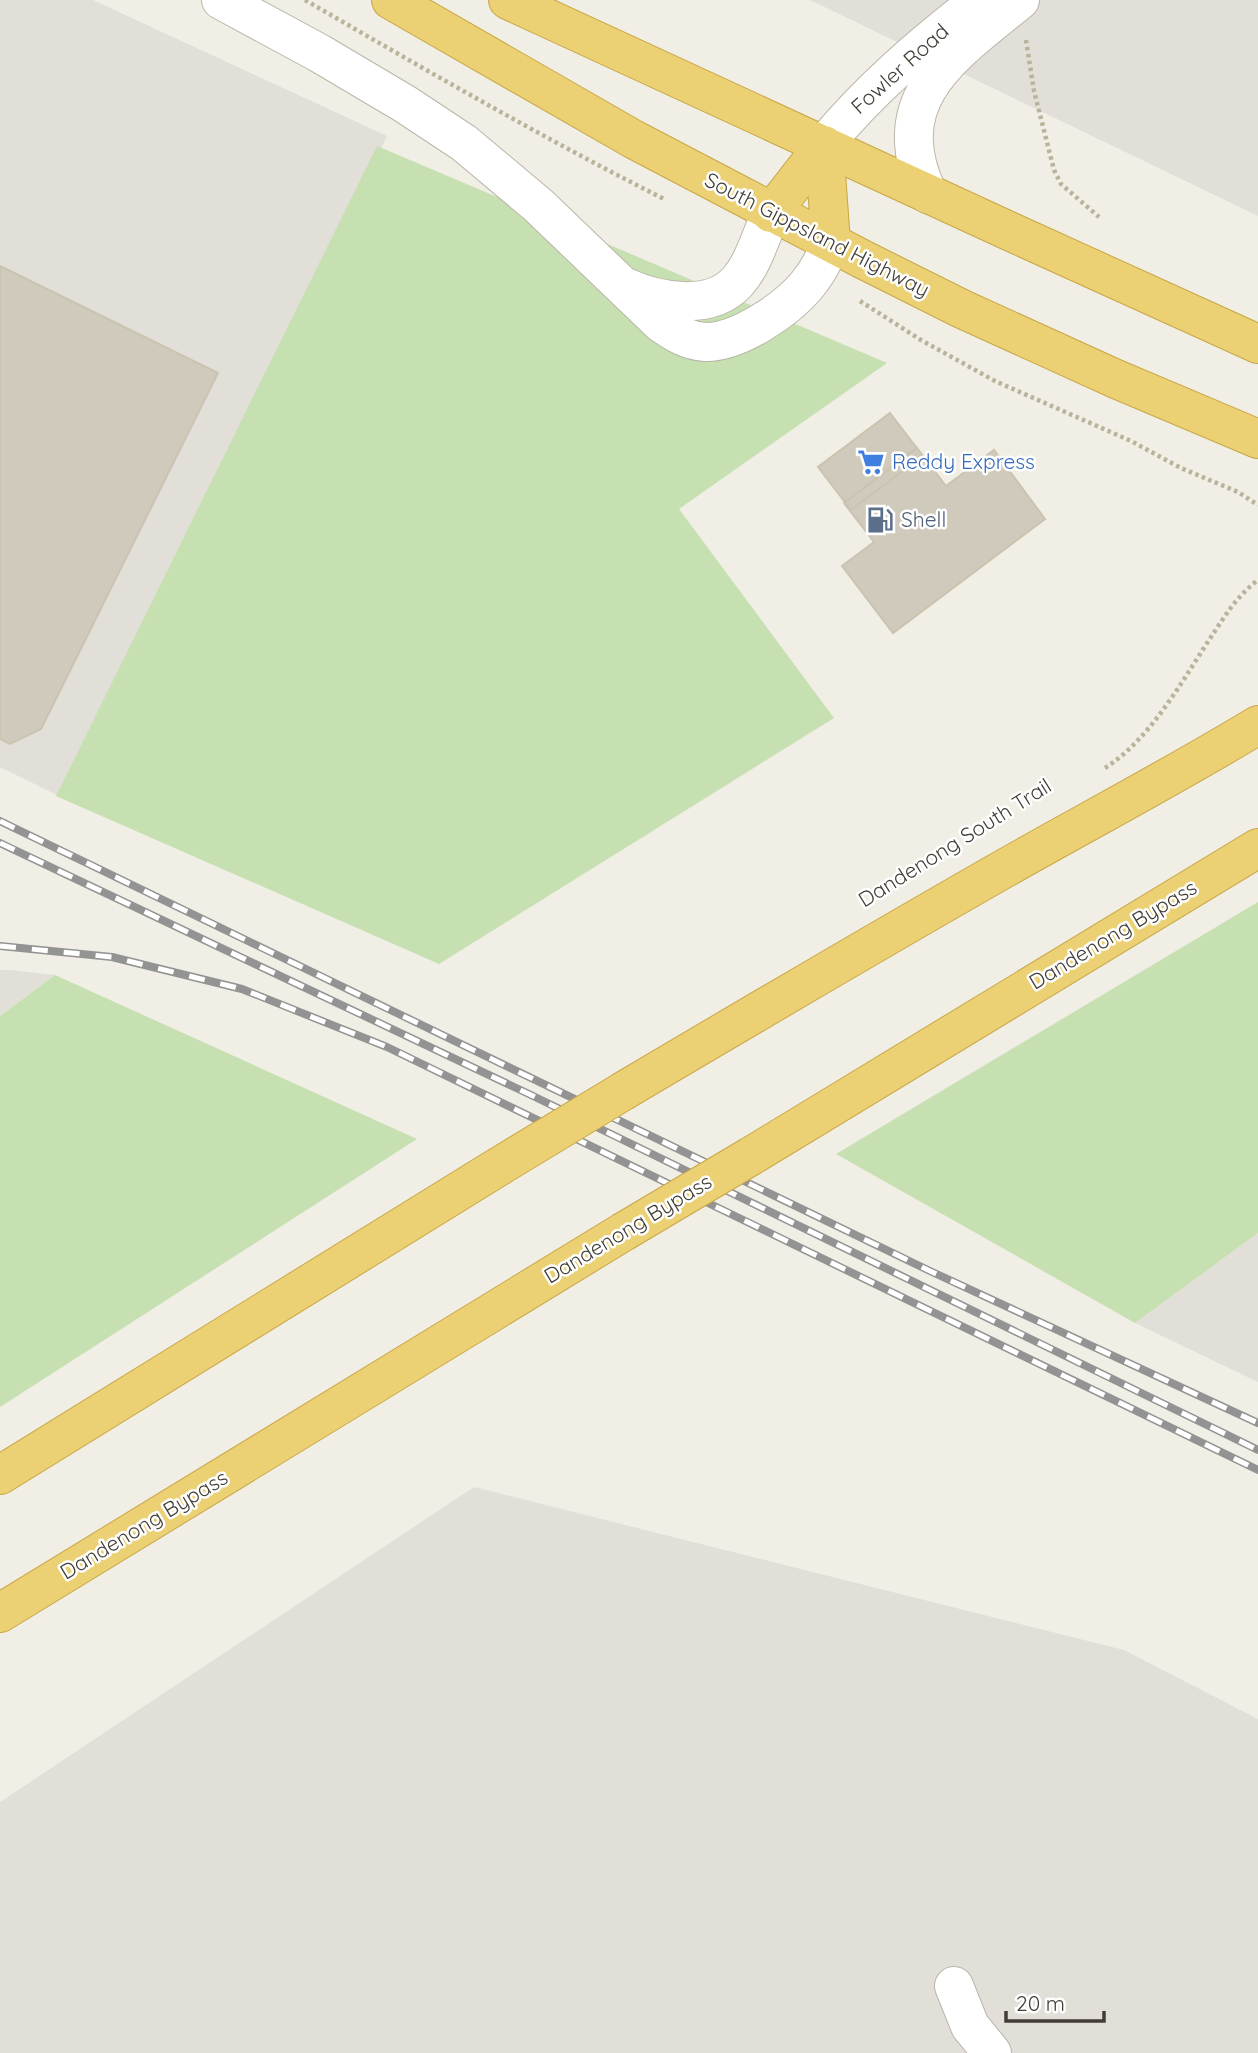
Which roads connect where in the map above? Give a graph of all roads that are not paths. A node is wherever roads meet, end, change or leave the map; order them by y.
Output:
1 (221, 0) edge
2 (391, 0) edge
3 (508, 0) edge
4 (980, 0) edge
5 (1022, 16) edge
6 (824, 145) junction
7 (928, 194) junction
8 (771, 213) junction
9 (831, 243) junction
10 (623, 285) junction
11 (1258, 344) edge
12 (1258, 439) edge
13 (1258, 708) edge
14 (1258, 724) edge
15 (1193, 764) junction
16 (1258, 848) edge
17 (0, 1475) edge
18 (0, 1613) edge
19 (954, 1986) dead end
20 (992, 2053) edge

1 - 10 street
2 - 8 highway, South Gippsland Highway
3 - 6 highway
4 - 6 street, Fowler Road
5 - 7 street
6 - 7 highway
6 - 8 highway
6 - 9 highway
7 - 11 highway
8 - 9 highway, South Gippsland Highway
8 - 10 street
9 - 10 street
9 - 12 highway, South Gippsland Highway
13 - 15 highway
14 - 15 highway
15 - 17 highway, bridge
16 - 18 highway, Dandenong Bypass, bridge
19 - 20 street

